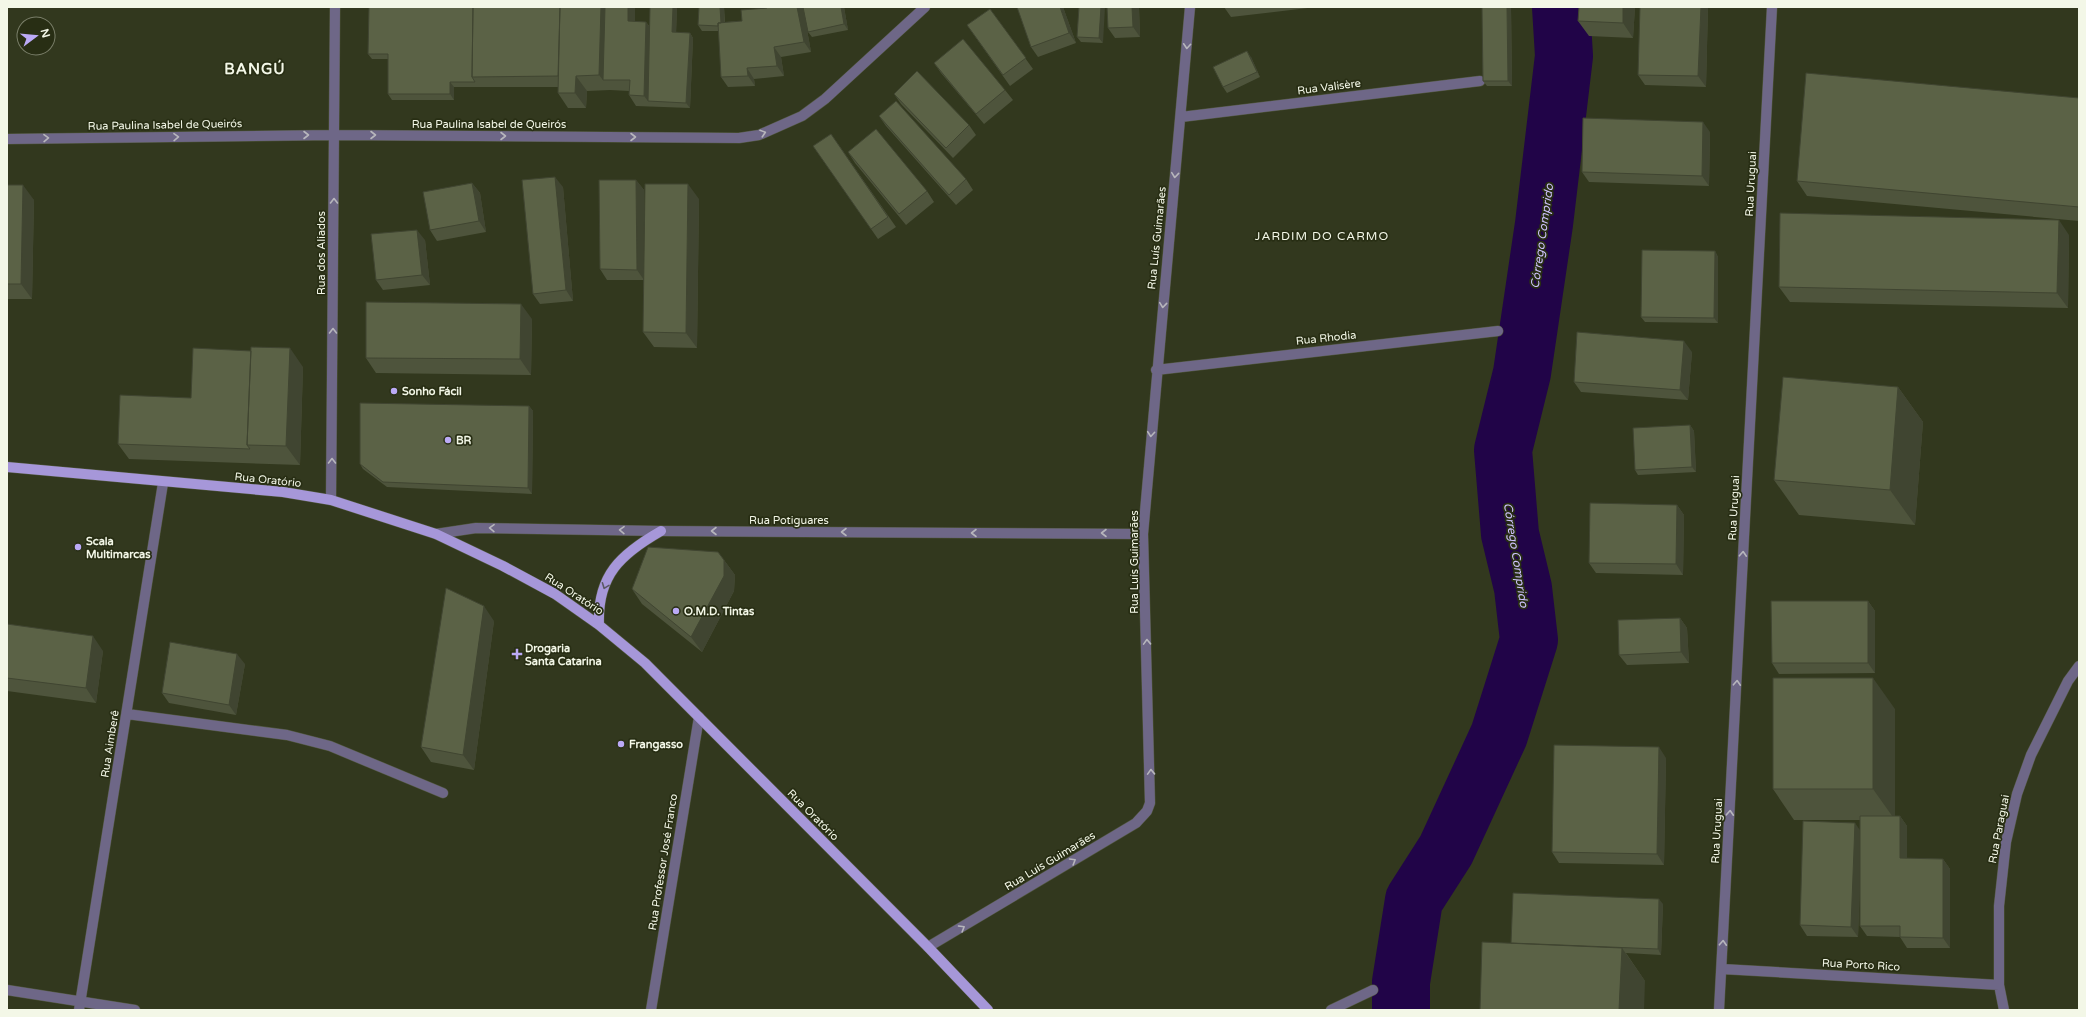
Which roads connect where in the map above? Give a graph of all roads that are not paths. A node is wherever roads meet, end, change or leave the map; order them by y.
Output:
1 (336, 7) edge
2 (925, 7) edge
3 (1190, 7) edge
4 (1772, 7) edge
5 (1480, 81) dead end
6 (1181, 117) junction
7 (334, 135) junction
8 (7, 139) edge
9 (1498, 331) dead end
10 (1156, 370) junction
11 (7, 467) edge
12 (163, 482) junction
13 (331, 500) junction
14 (661, 531) junction
15 (436, 534) junction
16 (1143, 534) junction
17 (599, 625) junction
18 (2079, 666) edge
19 (127, 714) junction
20 (699, 717) junction
21 (443, 793) dead end
22 (928, 948) junction
23 (1722, 969) junction
24 (1999, 985) junction
25 (7, 990) edge
26 (1373, 990) dead end
27 (80, 1006) edge
28 (135, 1010) edge
29 (651, 1010) edge
30 (988, 1010) edge
31 (1331, 1010) edge
32 (1719, 1010) edge
33 (2004, 1010) edge

1 - 7 street, Rua dos Aliados
7 -> 2 street, Rua Paulina Isabel de Queirós
3 -> 6 street, Rua Luís Guimarães
23 -> 4 street, Rua Uruguai
5 - 6 street, Rua Valisère
6 -> 10 street, Rua Luís Guimarães
8 -> 7 street, Rua Paulina Isabel de Queirós
13 -> 7 street, Rua dos Aliados
9 - 10 street, Rua Rhodia
10 -> 16 street, Rua Luís Guimarães
11 - 12 main road, Rua Oratório
12 - 13 main road, Rua Oratório
12 - 19 street, Rua Aimberê
13 - 15 main road, Rua Oratório
14 -> 15 street, Rua Potiguares
16 -> 14 street, Rua Potiguares
14 -> 17 main road
15 - 17 main road, Rua Oratório
22 -> 16 street, Rua Luís Guimarães
17 - 20 main road, Rua Oratório
18 - 24 street, Rua Paraguai
19 - 21 street
19 - 27 street, Rua Aimberê
20 - 22 main road, Rua Oratório
20 - 29 street, Rua Professor José Franco
22 - 30 main road, Rua Oratório
23 - 24 street, Rua Porto Rico
23 - 32 street, Rua Uruguai
24 - 33 street, Rua Paraguai
25 - 27 street
26 - 31 street
27 - 28 street

